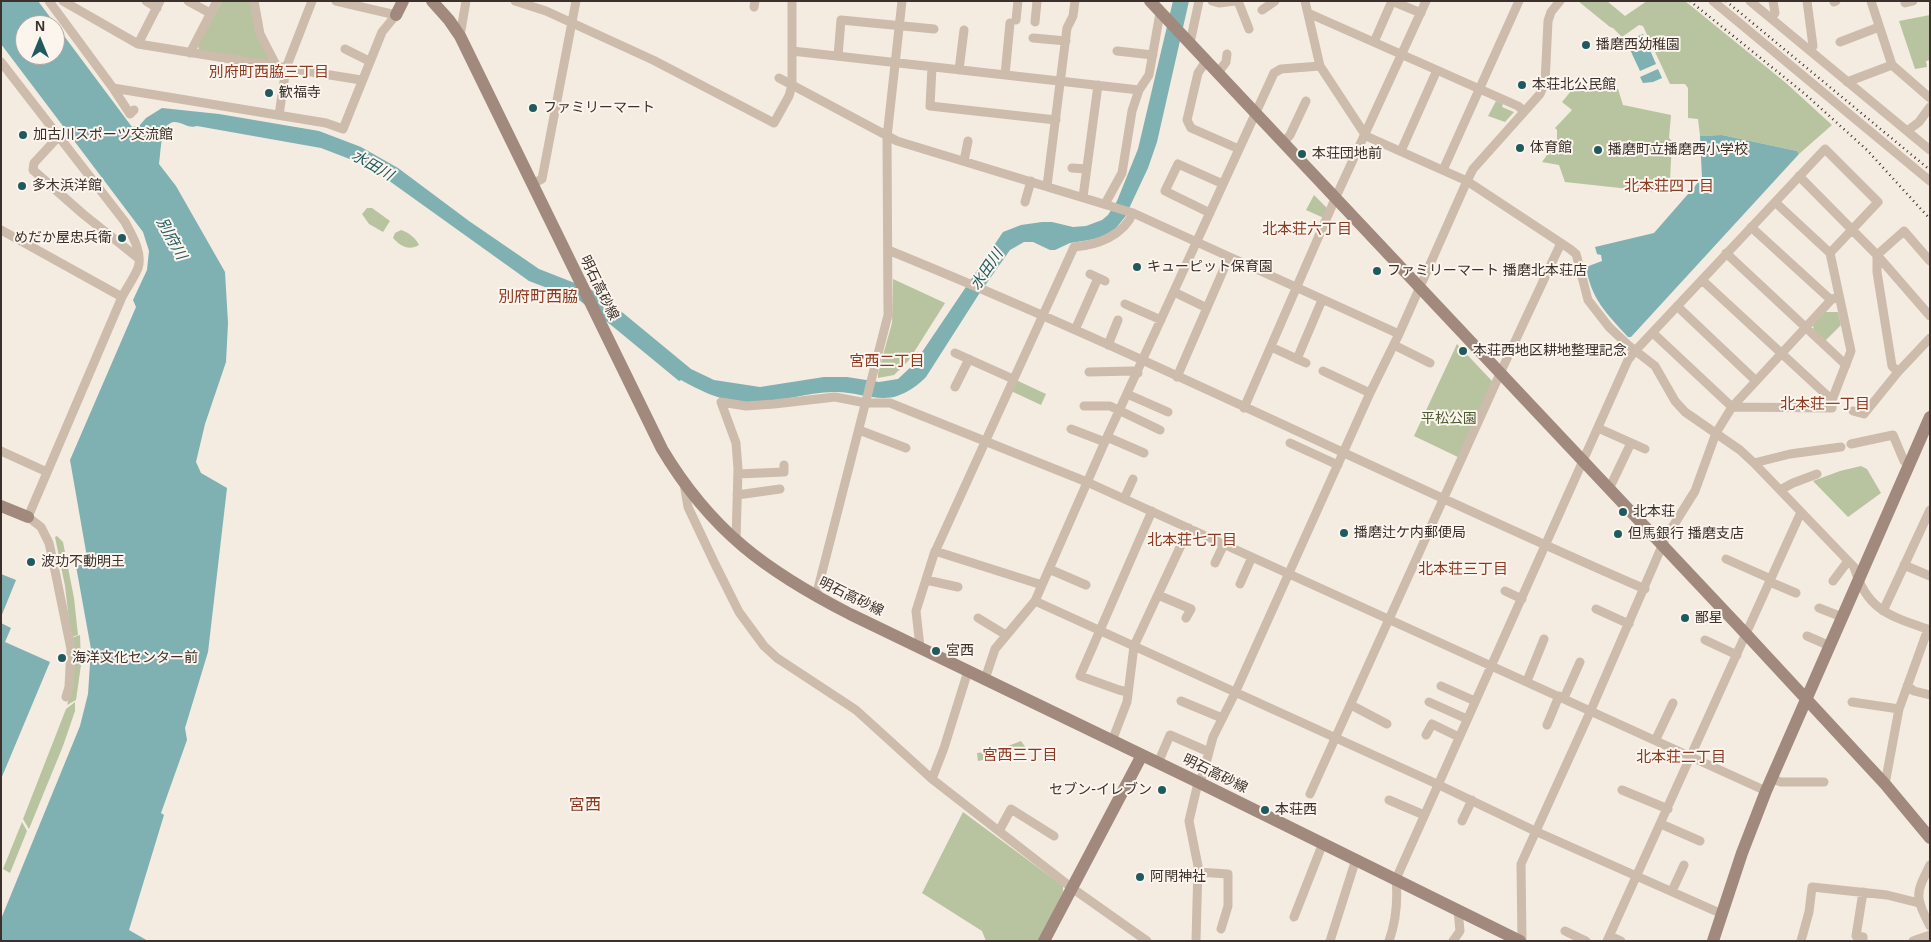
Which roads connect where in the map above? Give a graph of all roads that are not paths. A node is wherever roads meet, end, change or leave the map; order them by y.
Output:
1 (63, 1) edge
2 (146, 1) edge
3 (188, 1) edge
4 (217, 1) edge
5 (254, 1) edge
6 (312, 1) edge
7 (336, 1) edge
8 (403, 1) edge
9 (432, 1) edge
10 (466, 1) edge
11 (517, 1) edge
12 (576, 1) edge
13 (792, 1) edge
14 (902, 1) edge
15 (1018, 1) edge
16 (1037, 1) edge
17 (1075, 1) edge
18 (1150, 1) edge
19 (1199, 1) edge
20 (1212, 1) edge
21 (1236, 1) edge
22 (1275, 1) edge
23 (1305, 1) edge
24 (1392, 1) edge
25 (1426, 1) edge
26 (1519, 1) edge
27 (1560, 1) edge
28 (1713, 1) edge
29 (1750, 1) edge
30 (1772, 1) edge
31 (1807, 1) edge
32 (1871, 1) edge
33 (54, 4) edge
34 (159, 5) edge
35 (1262, 10) dead end
36 (1160, 13) junction
37 (1308, 13) junction
38 (1421, 13) junction
39 (210, 14) junction
40 (396, 15) junction
41 (1771, 18) junction
42 (572, 22) junction
43 (1035, 22) dead end
44 (899, 26) junction
45 (1880, 27) junction
46 (934, 29) dead end
47 (1249, 29) dead end
48 (964, 30) dead end
49 (460, 36) junction
50 (1033, 38) dead end
51 (1066, 41) junction
52 (1374, 42) junction
53 (1840, 42) dead end
54 (1190, 43) junction
55 (138, 44) junction
56 (345, 49) dead end
57 (1810, 50) junction
58 (792, 51) junction
59 (1117, 52) dead end
60 (190, 53) junction
61 (1227, 54) dead end
62 (1403, 54) junction
63 (1153, 55) junction
64 (838, 56) junction
65 (369, 61) junction
66 (1206, 61) junction
67 (1, 62) edge
68 (895, 62) junction
69 (1892, 65) junction
70 (1320, 66) junction
71 (277, 67) junction
72 (932, 67) junction
73 (286, 68) junction
74 (960, 70) junction
75 (1437, 70) junction
76 (1217, 74) junction
77 (1004, 75) junction
78 (779, 78) dead end
79 (361, 80) junction
80 (1061, 82) junction
81 (1847, 82) junction
82 (792, 85) junction
83 (1098, 86) junction
84 (113, 88) junction
85 (1479, 89) junction
86 (1139, 90) junction
87 (1182, 95) dead end
88 (1192, 96) junction
89 (1930, 98) edge
90 (1306, 101) dead end
91 (1930, 108) edge
92 (134, 110) dead end
93 (1524, 112) junction
94 (1255, 113) junction
95 (279, 115) junction
96 (1056, 120) junction
97 (1907, 131) junction
98 (58, 136) junction
99 (1366, 136) junction
100 (887, 137) junction
101 (968, 141) dead end
102 (1283, 143) junction
103 (1239, 150) junction
104 (1930, 150) edge
105 (1401, 151) junction
106 (964, 161) junction
107 (1072, 168) dead end
108 (1086, 169) junction
109 (1442, 170) junction
110 (1799, 176) junction
111 (1031, 181) junction
112 (1467, 181) junction
113 (1930, 181) edge
114 (532, 184) junction
115 (1223, 184) junction
116 (1048, 186) junction
117 (1083, 197) junction
118 (1335, 200) junction
119 (1025, 202) dead end
120 (1775, 202) junction
121 (1105, 204) junction
122 (1133, 213) junction
123 (1210, 213) junction
124 (1751, 227) junction
125 (1852, 229) junction
126 (1, 230) edge
127 (1196, 242) junction
128 (1561, 243) junction
129 (888, 250) junction
130 (1830, 253) junction
131 (1726, 254) junction
132 (1878, 255) junction
133 (1229, 257) junction
134 (138, 258) junction
135 (1930, 261) edge
136 (1098, 278) dead end
137 (1702, 280) junction
138 (1297, 288) junction
139 (1419, 288) junction
140 (1174, 292) junction
141 (122, 297) junction
142 (1835, 298) junction
143 (1322, 300) junction
144 (1125, 304) dead end
145 (1678, 306) junction
146 (1207, 308) junction
147 (1042, 316) junction
148 (1930, 316) edge
149 (1118, 320) dead end
150 (1161, 320) junction
151 (1806, 327) junction
152 (1075, 330) junction
153 (1653, 333) junction
154 (1399, 334) junction
155 (1930, 338) edge
156 (1108, 345) junction
157 (1394, 345) junction
158 (1271, 347) junction
159 (1635, 351) junction
160 (955, 353) dead end
161 (1781, 353) junction
162 (1297, 359) junction
163 (970, 360) junction
164 (1143, 361) junction
165 (1306, 363) dead end
166 (1430, 363) dead end
167 (1846, 365) junction
168 (1324, 371) dead end
169 (1089, 372) dead end
170 (1898, 372) junction
171 (1138, 373) junction
172 (1500, 374) junction
173 (1177, 377) junction
174 (1013, 379) junction
175 (1755, 380) junction
176 (954, 387) dead end
177 (1370, 393) junction
178 (1127, 394) junction
179 (1832, 400) junction
180 (866, 404) junction
181 (1084, 406) dead end
182 (1732, 407) junction
183 (1244, 408) junction
184 (1120, 411) junction
185 (1853, 411) dead end
186 (1168, 412) dead end
187 (1930, 417) edge
188 (1598, 428) junction
189 (1071, 429) dead end
190 (859, 430) junction
191 (1160, 430) dead end
192 (1716, 433) junction
193 (985, 440) junction
194 (1106, 440) junction
195 (1290, 443) dead end
196 (1631, 443) junction
197 (1851, 444) dead end
198 (1841, 447) dead end
199 (906, 448) dead end
200 (1645, 449) dead end
201 (1, 451) edge
202 (1144, 453) dead end
203 (1343, 453) junction
204 (1583, 463) junction
205 (1754, 463) junction
206 (1909, 464) junction
207 (1338, 465) junction
208 (778, 468) dead end
209 (47, 472) junction
210 (738, 474) junction
211 (1816, 474) dead end
212 (1133, 479) dead end
213 (1087, 482) junction
214 (684, 484) junction
215 (780, 489) dead end
216 (1608, 489) junction
217 (1780, 490) junction
218 (737, 495) junction
219 (1124, 499) junction
220 (1444, 499) junction
221 (1, 506) edge
222 (1930, 510) edge
223 (1152, 511) junction
224 (1801, 512) junction
225 (28, 517) junction
226 (1189, 528) junction
227 (736, 540) junction
228 (1224, 544) junction
229 (1663, 544) junction
230 (1546, 546) junction
231 (935, 552) junction
232 (1252, 557) junction
233 (1726, 559) dead end
234 (1215, 562) dead end
235 (1848, 562) junction
236 (1904, 565) junction
237 (1049, 569) junction
238 (1288, 574) junction
239 (1930, 576) edge
240 (926, 580) junction
241 (1771, 580) junction
242 (1833, 581) dead end
243 (1858, 582) junction
244 (1240, 584) dead end
245 (1042, 585) junction
246 (1086, 585) dead end
247 (958, 587) dead end
248 (1645, 588) junction
249 (1505, 591) dead end
250 (1796, 593) dead end
251 (1158, 595) junction
252 (816, 596) junction
253 (1522, 599) junction
254 (1035, 601) junction
255 (1596, 608) dead end
256 (1819, 608) dead end
257 (1883, 611) junction
258 (1842, 617) junction
259 (978, 618) dead end
260 (1186, 618) dead end
261 (1390, 619) junction
262 (1629, 624) junction
263 (1100, 630) junction
264 (1929, 630) edge
265 (1746, 634) junction
266 (1006, 635) junction
267 (1808, 636) dead end
268 (1544, 639) dead end
269 (1705, 640) dead end
270 (1134, 646) junction
271 (1830, 646) junction
272 (920, 647) junction
273 (1737, 655) junction
274 (1580, 662) dead end
275 (1492, 664) junction
276 (968, 671) junction
277 (985, 679) junction
278 (1527, 681) junction
279 (1441, 686) dead end
280 (1907, 686) junction
281 (1128, 692) junction
282 (1235, 693) junction
283 (1930, 695) edge
284 (66, 697) dead end
285 (1562, 697) junction
286 (1806, 699) junction
287 (1181, 700) dead end
288 (1475, 701) junction
289 (1429, 702) dead end
290 (1852, 702) dead end
291 (1673, 703) dead end
292 (1351, 705) junction
293 (1899, 709) junction
294 (1591, 710) junction
295 (1222, 718) junction
296 (1467, 719) junction
297 (1387, 724) dead end
298 (1547, 725) dead end
299 (1426, 735) dead end
300 (1459, 737) junction
301 (1336, 738) junction
302 (1656, 739) junction
303 (1112, 741) junction
304 (1209, 752) junction
305 (1142, 756) junction
306 (1692, 756) junction
307 (1158, 763) junction
308 (1813, 771) dead end
309 (932, 779) junction
310 (1813, 782) junction
311 (1824, 782) dead end
312 (1200, 783) junction
313 (1437, 784) junction
314 (1885, 784) junction
315 (1769, 785) junction
316 (1622, 790) dead end
317 (1310, 794) dead end
318 (1389, 800) dead end
319 (1472, 800) junction
320 (1668, 809) junction
321 (1424, 815) junction
322 (1462, 821) dead end
323 (1661, 824) junction
324 (999, 831) junction
325 (1535, 831) junction
326 (1054, 836) dead end
327 (1930, 838) edge
328 (1700, 841) dead end
329 (1323, 843) junction
330 (1356, 859) junction
331 (1684, 865) dead end
332 (1930, 865) edge
333 (1198, 872) junction
334 (1637, 875) junction
335 (1396, 879) junction
336 (1072, 888) junction
337 (1672, 891) junction
338 (1863, 892) junction
339 (1919, 903) junction
340 (1458, 910) junction
341 (1722, 914) junction
342 (1294, 917) dead end
343 (1930, 926) edge
344 (1221, 929) dead end
345 (1565, 931) dead end
346 (1930, 935) edge
347 (1609, 938) edge
348 (1331, 940) edge
349 (1044, 941) edge
350 (1147, 941) edge
351 (1196, 941) edge
352 (1388, 941) edge
353 (1453, 941) edge
354 (1521, 941) edge
355 (1586, 941) edge
356 (1621, 941) edge
357 (1713, 941) edge
358 (1801, 941) edge
359 (1864, 941) edge
360 (1913, 941) edge

1 - 55 street
2 - 34 street
3 - 39 street
4 - 39 street
5 - 71 street
6 - 73 street
7 - 40 street
8 - 40 street
9 - 49 street, 明石高砂線
10 - 49 street
11 - 42 street
12 - 42 street
13 - 58 street
14 - 44 street
15 - 77 street
16 - 43 street
17 - 51 street
18 - 36 street
19 - 54 street
20 - 21 street
21 - 47 street
22 - 35 street
23 - 37 street
24 - 38 street
24 - 52 street
25 - 38 street
26 - 85 street
27 - 93 street
28 - 113 street
29 - 41 street
30 - 41 street
31 - 57 street
32 - 45 street
33 - 84 street
34 - 55 street
36 - 54 street
36 - 63 street
37 - 52 street
37 - 70 street
38 - 62 street
39 - 60 street
40 - 65 street
41 - 57 street
42 - 82 street
42 - 114 street
44 - 46 street
44 - 64 street
44 - 68 street
45 - 53 street
45 - 69 street
48 - 74 street
49 - 114 street, 明石高砂線
50 - 51 street
51 - 80 street
52 - 62 street
54 - 66 street
55 - 60 street
56 - 65 street
57 - 81 street
58 - 64 street
58 - 82 street
59 - 63 street
60 - 71 street
61 - 76 street
62 - 75 street
62 - 99 street
63 - 86 street
64 - 68 street
65 - 79 street
66 - 76 street
66 - 88 street
67 - 98 street
68 - 72 street
68 - 100 street
69 - 81 street
69 - 89 street
70 - 94 street
70 - 99 street
71 - 73 street
72 - 74 street
72 - 96 street
73 - 79 street
73 - 95 street
74 - 77 street
75 - 85 street
75 - 105 street
76 - 94 street
77 - 80 street
78 - 82 street
79 - 95 street
80 - 83 street
80 - 96 street
81 - 97 street
82 - 100 street
83 - 86 street
83 - 108 street
84 - 92 street
84 - 95 street
85 - 93 street
85 - 109 street
86 - 121 street
87 - 88 street
88 - 103 street
90 - 102 street
91 - 97 street
93 - 112 street
94 - 102 street
94 - 103 street
96 - 116 street
97 - 104 street
98 - 134 street
98 - 134 street
99 - 105 street
99 - 118 street
100 - 106 street
100 - 129 street
101 - 106 street
102 - 118 street
103 - 115 street
105 - 109 street
106 - 111 street
107 - 108 street
108 - 117 street
109 - 112 street
110 - 120 street
110 - 125 street
110 - 125 street
111 - 116 street
111 - 119 street
112 - 128 street
112 - 139 street
114 - 214 street, 明石高砂線
115 - 123 street
115 - 123 street
116 - 117 street
117 - 121 street
118 - 138 street
118 - 139 street
120 - 124 street
120 - 130 street
121 - 122 street
122 - 127 street
122 - 147 street
123 - 127 street
124 - 131 street
124 - 142 street
125 - 130 street
125 - 132 street
126 - 141 street
127 - 133 street
127 - 140 street
128 - 159 street
128 - 172 street
129 - 147 street
129 - 180 street
130 - 142 street
131 - 137 street
131 - 151 street
132 - 135 street
132 - 148 street
132 - 170 street
133 - 138 street
133 - 146 street
134 - 141 street
136 - 152 street
137 - 145 street
137 - 161 street
138 - 143 street
138 - 158 street
139 - 154 street
139 - 172 street
140 - 146 street
140 - 150 street
141 - 209 street
142 - 151 street
142 - 167 street
143 - 154 street
143 - 162 street
144 - 150 street
145 - 153 street
145 - 175 street
146 - 173 street
147 - 152 street
147 - 174 street
149 - 156 street
150 - 164 street
151 - 161 street
151 - 167 street
152 - 156 street
153 - 159 street
153 - 182 street
154 - 157 street
155 - 170 street
156 - 164 street
157 - 166 street
157 - 177 street
158 - 162 street
158 - 183 street
159 - 188 street
159 - 192 street
160 - 163 street
161 - 175 street
161 - 179 street
162 - 165 street
163 - 174 street
163 - 176 street
164 - 171 street
164 - 173 street
167 - 179 street
168 - 177 street
169 - 171 street
170 - 185 street
171 - 178 street
172 - 204 street
172 - 220 street
173 - 183 street
174 - 193 street
175 - 182 street
177 - 203 street
178 - 184 street
178 - 186 street
179 - 182 street
180 - 190 street
180 - 193 street
180 - 210 street
181 - 184 street
182 - 192 street
183 - 203 street
184 - 191 street
184 - 194 street
187 - 206 street
188 - 196 street
188 - 204 street
189 - 194 street
190 - 199 street
190 - 252 street
192 - 205 street
192 - 229 street
193 - 213 street
193 - 231 street
194 - 202 street
194 - 213 street
195 - 207 street
196 - 200 street
196 - 216 street
197 - 206 street
198 - 205 street
201 - 209 street
203 - 207 street
203 - 220 street
204 - 216 street
204 - 230 street
205 - 217 street
206 - 243 street
207 - 238 street
208 - 210 street
209 - 225 street
210 - 218 street
211 - 217 street
212 - 219 street
213 - 219 street
213 - 237 street
214 - 227 street, 明石高砂線
214 - 309 street
215 - 218 street
216 - 229 street
217 - 224 street
218 - 227 street
219 - 223 street
220 - 230 street
220 - 261 street
221 - 225 street
222 - 236 street
223 - 226 street
223 - 263 street
224 - 235 street
224 - 241 street
225 - 284 street
226 - 228 street
226 - 251 street
227 - 252 street, 明石高砂線
228 - 232 street
228 - 234 street
229 - 248 street
229 - 265 street
230 - 248 street
230 - 253 street
231 - 240 street
231 - 245 street
232 - 238 street
232 - 244 street
233 - 241 street
235 - 242 street
235 - 243 street
236 - 239 street
236 - 257 street
237 - 245 street
237 - 246 street
238 - 261 street
238 - 282 street
240 - 247 street
240 - 272 street
241 - 250 street
241 - 265 street
243 - 257 street
243 - 258 street
245 - 254 street
248 - 262 street
249 - 253 street
251 - 260 street
251 - 270 street
252 - 272 street, 明石高砂線
253 - 275 street
254 - 263 street
254 - 266 street
255 - 262 street
256 - 258 street
257 - 264 street
258 - 271 street
259 - 266 street
261 - 275 street
261 - 292 street
262 - 294 street
263 - 270 street
263 - 281 street
264 - 280 street
265 - 273 street
265 - 286 street
266 - 277 street
267 - 271 street
268 - 278 street
269 - 273 street
270 - 281 street
270 - 282 street
271 - 286 street
272 - 276 street, 明石高砂線
273 - 306 street
274 - 285 street
275 - 278 street
275 - 288 street
276 - 277 street, 明石高砂線
276 - 309 street
277 - 303 street, 明石高砂線
278 - 285 street
279 - 288 street
280 - 283 street
280 - 293 street
281 - 303 street
282 - 295 street
282 - 301 street
285 - 294 street
285 - 298 street
286 - 314 street
286 - 315 street
287 - 295 street
288 - 296 street
289 - 296 street
290 - 293 street
291 - 302 street
292 - 297 street
292 - 301 street
293 - 314 street
294 - 302 street
294 - 325 street
295 - 304 street
296 - 300 street
299 - 300 street
300 - 313 street
301 - 313 street
301 - 317 street
302 - 306 street
303 - 305 street, 明石高砂線
304 - 307 street
304 - 312 street
305 - 307 street, 明石高砂線
305 - 336 street
306 - 315 street
306 - 320 street
307 - 312 street, 明石高砂線
308 - 310 street
309 - 324 street
310 - 311 street
310 - 315 street
312 - 329 street, 明石高砂線
312 - 333 street
313 - 319 street
313 - 321 street
314 - 327 street
315 - 341 street
316 - 320 street
318 - 321 street
319 - 322 street
319 - 325 street
320 - 323 street
321 - 335 street
323 - 328 street
323 - 334 street
324 - 326 street
324 - 336 street
325 - 334 street
325 - 354 street
329 - 330 street, 明石高砂線
329 - 342 street
330 - 335 street, 明石高砂線
330 - 348 street
331 - 337 street
332 - 339 street
333 - 344 street
333 - 351 street
334 - 337 street
334 - 347 street
335 - 340 street, 明石高砂線
335 - 352 street
336 - 349 street
336 - 350 street
337 - 341 street
338 - 339 street
338 - 358 street
338 - 359 street
339 - 343 street
340 - 353 street
340 - 354 street, 明石高砂線
341 - 357 street
345 - 355 street
346 - 360 street
347 - 356 street

